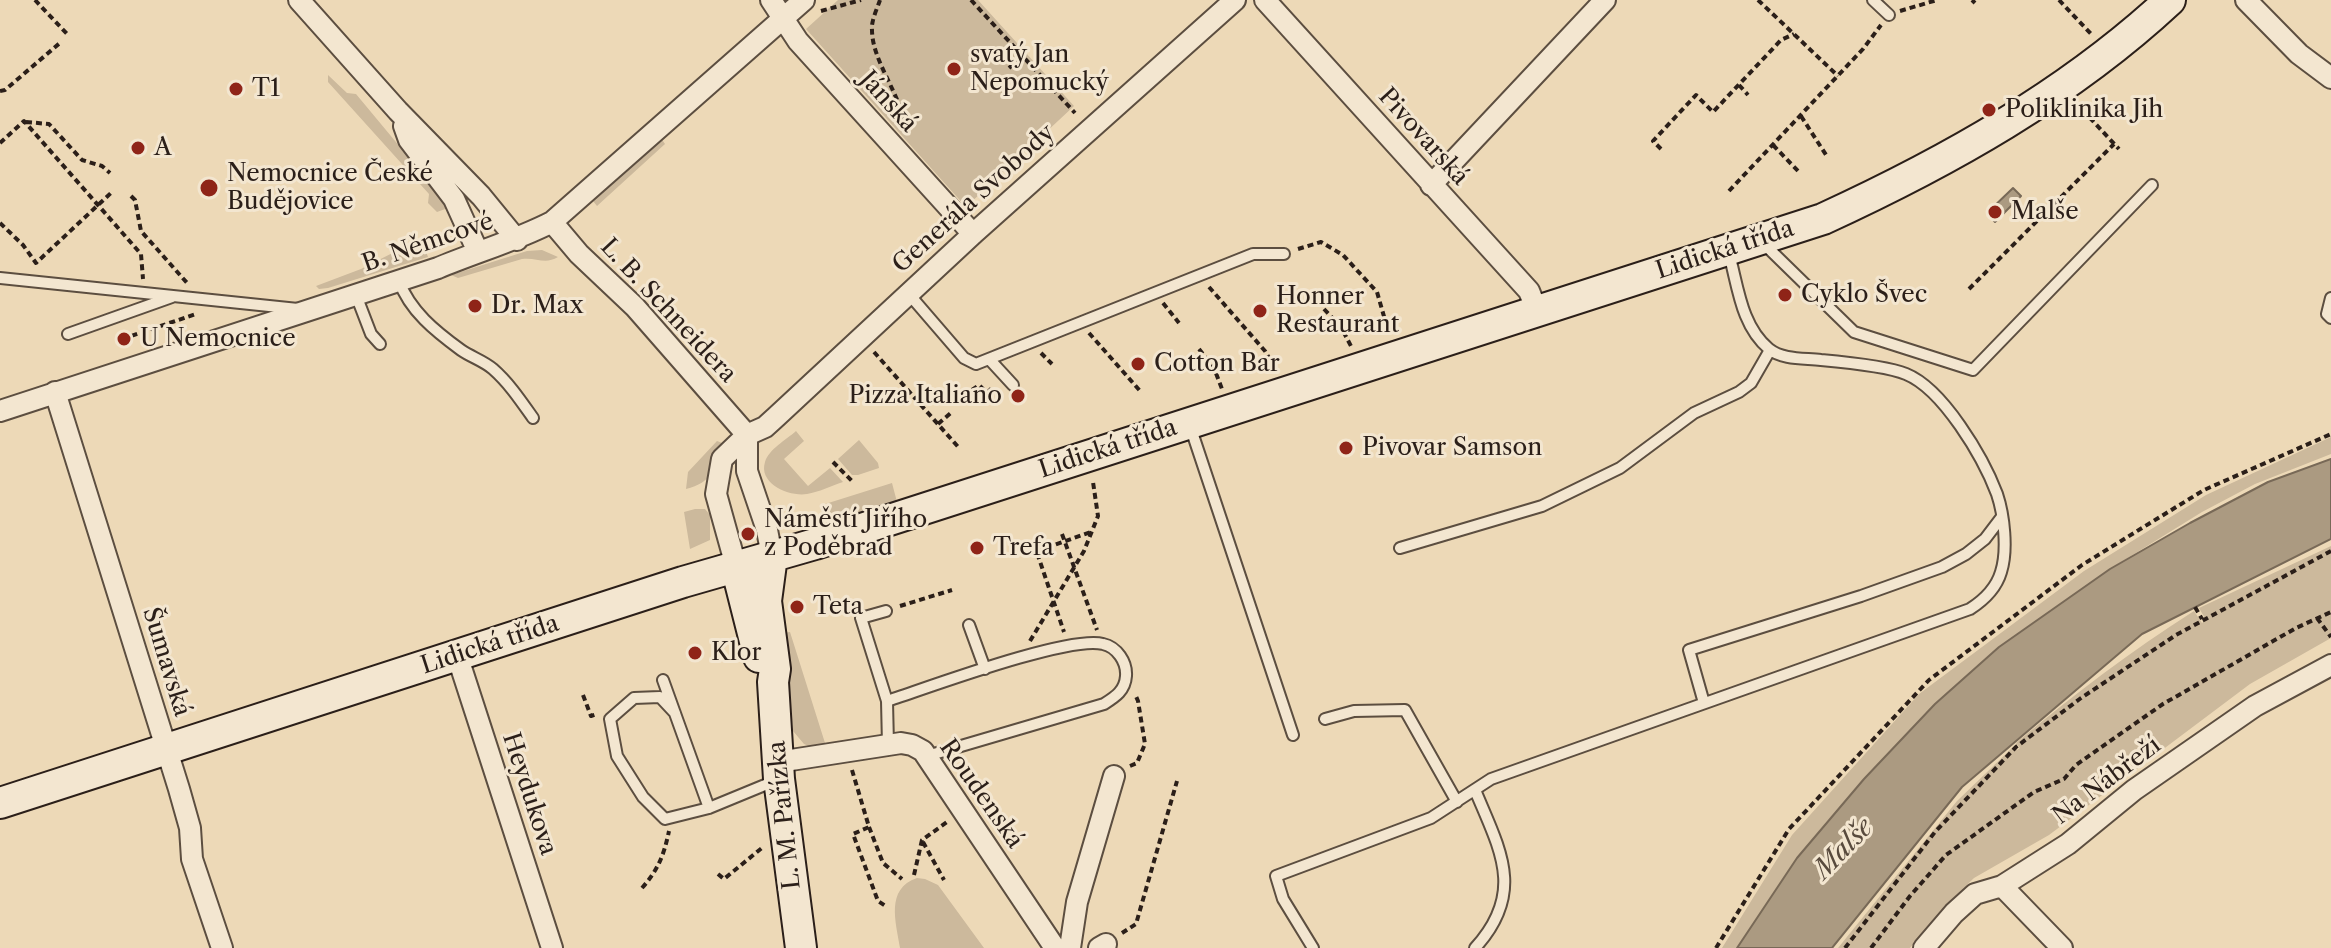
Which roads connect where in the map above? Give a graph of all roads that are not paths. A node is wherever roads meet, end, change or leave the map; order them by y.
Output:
1 (299, 0) edge
2 (771, 0) edge
3 (1235, 0) edge
4 (1265, 0) edge
5 (1605, 0) edge
6 (1873, 0) edge
7 (2170, 0) edge
8 (2246, 0) edge
9 (813, 5) edge
10 (1889, 15) road end
11 (783, 19) junction
12 (2331, 78) edge
13 (398, 111) junction
14 (1431, 185) junction
15 (2152, 185) dead end
16 (552, 222) junction
17 (973, 234) junction
18 (1759, 239) junction
19 (517, 240) junction
20 (1728, 248) junction
21 (478, 252) junction
22 (1284, 254) road end
23 (0, 278) edge
24 (399, 281) junction
25 (908, 293) junction
26 (177, 295) junction
27 (356, 295) junction
28 (2331, 298) edge
29 (308, 310) junction
30 (1537, 311) junction
31 (2331, 318) edge
32 (68, 334) dead end
33 (380, 344) dead end
34 (1770, 350) junction
35 (990, 360) junction
36 (1013, 385) dead end
37 (55, 392) junction
38 (0, 411) edge
39 (533, 418) dead end
40 (1189, 423) junction
41 (747, 435) junction
42 (2001, 518) junction
43 (1400, 548) dead end
44 (772, 556) junction
45 (736, 566) junction
46 (886, 611) road end
47 (969, 625) dead end
48 (457, 655) junction
49 (2331, 665) edge
50 (985, 669) junction
51 (663, 680) dead end
52 (773, 682) junction
53 (887, 701) junction
54 (1704, 703) junction
55 (675, 713) junction
56 (1325, 719) dead end
57 (1293, 735) dead end
58 (888, 745) junction
59 (166, 749) junction
60 (927, 756) junction
61 (778, 770) junction
62 (1114, 776) road end
63 (1475, 790) junction
64 (1457, 802) junction
65 (0, 803) edge
66 (709, 808) junction
67 (2002, 886) junction
68 (222, 948) edge
69 (552, 948) edge
70 (801, 948) edge
71 (1055, 948) edge
72 (1070, 948) edge
73 (1313, 948) edge
74 (1475, 948) edge
75 (1924, 948) edge
76 (2062, 948) edge

1 - 13 street
2 - 11 street, Jánská
3 - 17 street, Generála Svobody
4 - 14 street, Pivovarská
5 - 14 street
6 - 10 lane
7 - 18 street, Lidická třída
8 - 12 street
9 - 11 street, B. Němcové
11 - 16 street, B. Němcové
11 - 17 street, Jánská
13 - 19 street
13 - 21 street
14 - 30 street, Pivovarská
15 - 18 lane
16 - 19 street, B. Němcové
16 - 41 street, L. B. Schneidera
17 - 25 street, Generála Svobody
18 - 20 street, Lidická třída
19 - 21 street, B. Němcové
20 - 30 street, Lidická třída
20 - 34 lane
21 - 24 street, B. Němcové
22 - 35 lane
23 - 26 lane
24 - 27 street, B. Němcové
24 - 39 lane
25 - 35 lane
25 - 41 street, Generála Svobody
26 - 29 lane
26 - 32 lane
27 - 29 street, B. Němcové
27 - 33 lane
28 - 31 lane
29 - 37 street, B. Němcové
30 - 40 street, Lidická třída
34 - 42 lane
34 - 43 lane
35 - 36 lane
37 - 38 street, B. Němcové
37 - 59 street, Šumavská
40 - 44 street, Lidická třída
40 - 57 lane
41 - 44 street
41 - 45 street, Generála Svobody
42 - 54 lane
42 - 54 lane
44 - 45 street, Lidická třída
44 - 52 street, L. M. Pařízka
45 - 48 street, Lidická třída
45 - 52 street
46 - 53 lane
47 - 50 lane
48 - 59 street, Lidická třída
48 - 69 street, Heydukova
49 - 67 street, Na Nábřeží
50 - 53 lane
50 - 60 lane
51 - 55 lane
52 - 61 street, L. M. Pařízka
53 - 58 lane
54 - 63 lane
55 - 66 lane
55 - 66 lane
56 - 64 lane
58 - 60 street, Roudenská
58 - 61 street, Roudenská
59 - 65 street, Lidická třída
59 - 68 street, Šumavská
60 - 71 street, Roudenská
61 - 66 lane
61 - 70 street, L. M. Pařízka
62 - 72 street
63 - 64 lane
63 - 74 lane
64 - 73 lane
67 - 75 street, Na Nábřeží
67 - 76 street

